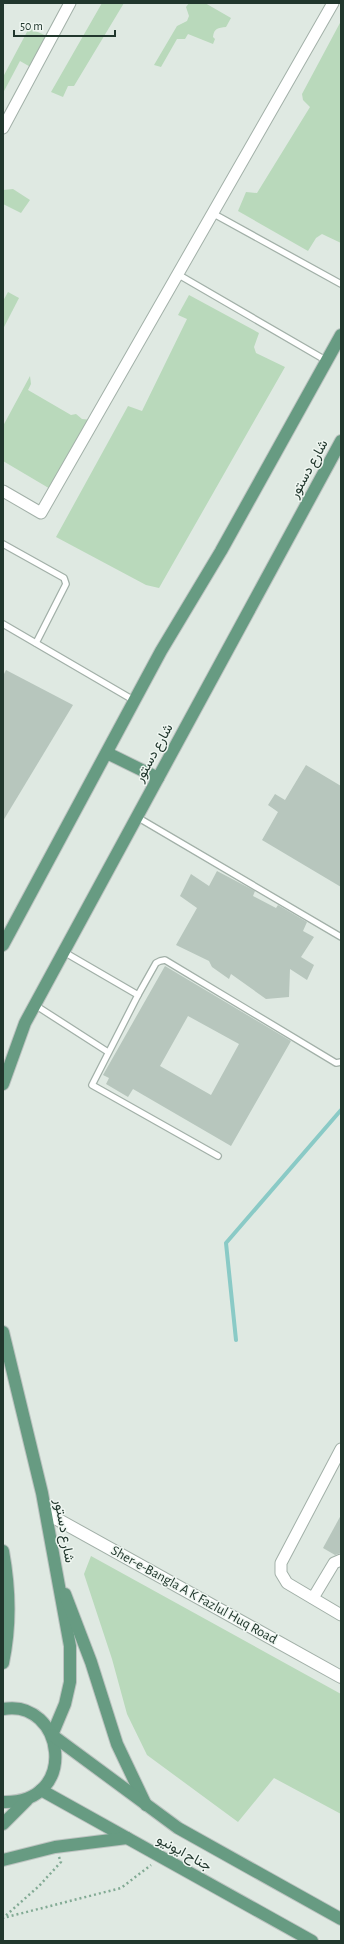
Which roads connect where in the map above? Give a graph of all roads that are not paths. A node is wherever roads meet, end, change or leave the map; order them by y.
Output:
1 (70, 3) edge
2 (333, 3) edge
3 (3, 128) edge
4 (214, 214) junction
5 (179, 275) junction
6 (341, 284) edge
7 (341, 335) edge
8 (327, 361) junction
9 (341, 442) edge
10 (3, 491) edge
11 (3, 544) edge
12 (3, 624) edge
13 (36, 643) junction
14 (135, 701) junction
15 (107, 753) junction
16 (158, 778) junction
17 (137, 817) junction
18 (341, 937) edge
19 (3, 945) edge
20 (64, 952) junction
21 (138, 995) junction
22 (35, 1005) junction
23 (108, 1052) junction
24 (341, 1062) edge
25 (3, 1084) edge
26 (218, 1156) dead end
27 (3, 1332) edge
28 (341, 1449) edge
29 (46, 1513) junction
30 (3, 1551) edge
31 (341, 1560) edge
32 (57, 1577) junction
33 (313, 1598) junction
34 (341, 1615) edge
35 (3, 1663) edge
36 (341, 1677) edge
37 (3, 1709) edge
38 (52, 1735) junction
39 (41, 1790) junction
40 (30, 1798) junction
41 (3, 1802) edge
42 (146, 1806) junction
43 (3, 1824) edge
44 (127, 1838) junction
45 (3, 1860) edge
46 (341, 1919) edge
47 (312, 1941) edge

1 - 3 street
2 - 4 street
4 - 5 street
4 - 6 lane
5 - 8 lane
5 - 10 street
7 - 8 main road
8 - 14 main road
9 - 16 main road, شارع دستور
11 - 13 lane
12 - 13 lane
13 - 14 lane
14 - 15 main road
15 - 16 main road
15 - 19 main road
16 - 17 main road, شارع دستور
17 - 18 lane
17 - 20 main road, شارع دستور
20 - 21 lane
20 - 22 main road, شارع دستور
21 - 23 lane
21 - 24 lane
22 - 23 lane
22 - 25 main road, شارع دستور
23 - 26 lane
27 - 29 main road, شارع دستور
28 - 33 street
29 - 32 main road, شارع دستور
29 - 36 street, Sher-e-Bangla A K Fazlul Huq Road
30 - 35 main road
31 - 33 street
32 - 38 main road, شارع دستور
32 - 42 main road
33 - 34 street
37 - 38 main road, جناح ایونیو
38 - 39 main road
38 - 42 main road, جناح ایونیو
39 - 40 main road
39 - 44 main road, جناح ایونیو
40 - 41 main road
40 - 43 main road
42 - 46 main road, جناح ایونیو
44 - 45 main road
44 - 47 main road, جناح ایونیو

